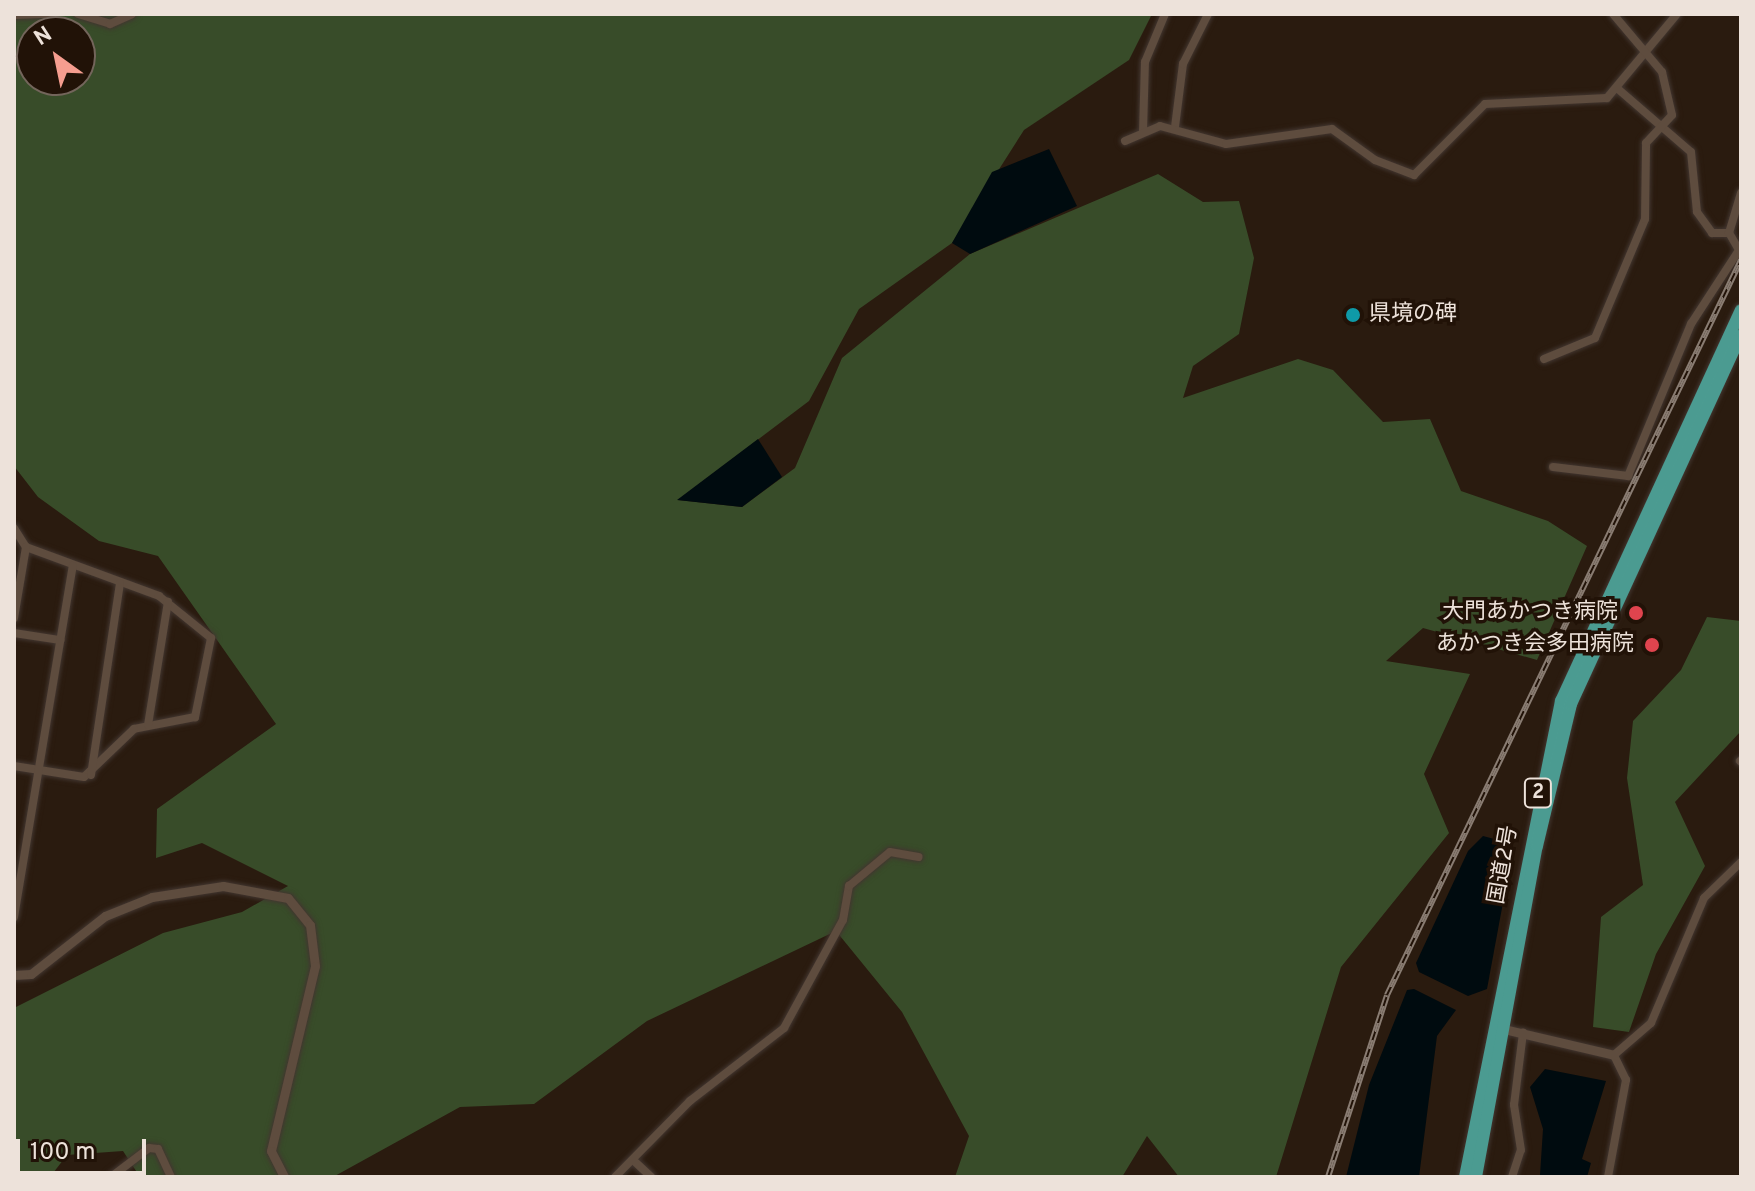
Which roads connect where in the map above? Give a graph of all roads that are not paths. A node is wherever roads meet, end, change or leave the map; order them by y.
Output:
1 (51, 14) edge
2 (78, 14) edge
3 (132, 14) edge
4 (1165, 14) edge
5 (1208, 14) edge
6 (1613, 14) edge
7 (1677, 14) edge
8 (14, 15) edge
9 (1645, 51) junction
10 (1618, 89) junction
11 (1175, 127) junction
12 (1663, 130) junction
13 (1143, 132) junction
14 (1125, 141) dead end
15 (1741, 193) edge
16 (1729, 233) junction
17 (1741, 310) edge
18 (1741, 335) edge
19 (1544, 359) dead end
20 (1553, 467) dead end
21 (14, 528) edge
22 (26, 547) junction
23 (73, 566) junction
24 (120, 583) junction
25 (168, 602) junction
26 (14, 618) edge
27 (14, 633) edge
28 (60, 640) junction
29 (148, 725) junction
30 (14, 766) edge
31 (40, 770) junction
32 (91, 775) junction
33 (919, 857) dead end
34 (1741, 862) edge
35 (14, 917) edge
36 (14, 975) edge
37 (1502, 1028) junction
38 (1523, 1033) junction
39 (1614, 1055) junction
40 (633, 1160) junction
41 (111, 1177) edge
42 (171, 1177) edge
43 (284, 1177) edge
44 (615, 1177) edge
45 (651, 1177) edge
46 (1465, 1177) edge
47 (1476, 1177) edge
48 (1512, 1177) edge
49 (1608, 1177) edge

1 - 8 street
2 - 3 street
4 - 13 street
5 - 11 street
6 - 9 street
7 - 9 street
9 - 10 street
9 - 12 street
10 - 11 street
10 - 12 street
11 - 13 street
12 - 16 street
12 - 19 street
13 - 14 street
15 - 16 street
16 - 20 street
17 - 37 highway, 国道2号 / 2
18 - 37 highway, 国道2号 / 2
21 - 22 street
22 - 23 street
22 - 26 street
23 - 24 street
23 - 28 street
24 - 25 street
24 - 32 street
25 - 29 street
25 - 29 street
27 - 28 street
28 - 31 street
29 - 32 street
30 - 31 street
31 - 32 street
31 - 35 street
33 - 40 street
34 - 39 street
36 - 43 street
37 - 38 street
37 - 46 highway, 国道2号 / 2
37 - 47 highway, 国道2号 / 2
38 - 39 street
38 - 48 street
39 - 49 street
40 - 44 street
40 - 45 street
41 - 42 street

